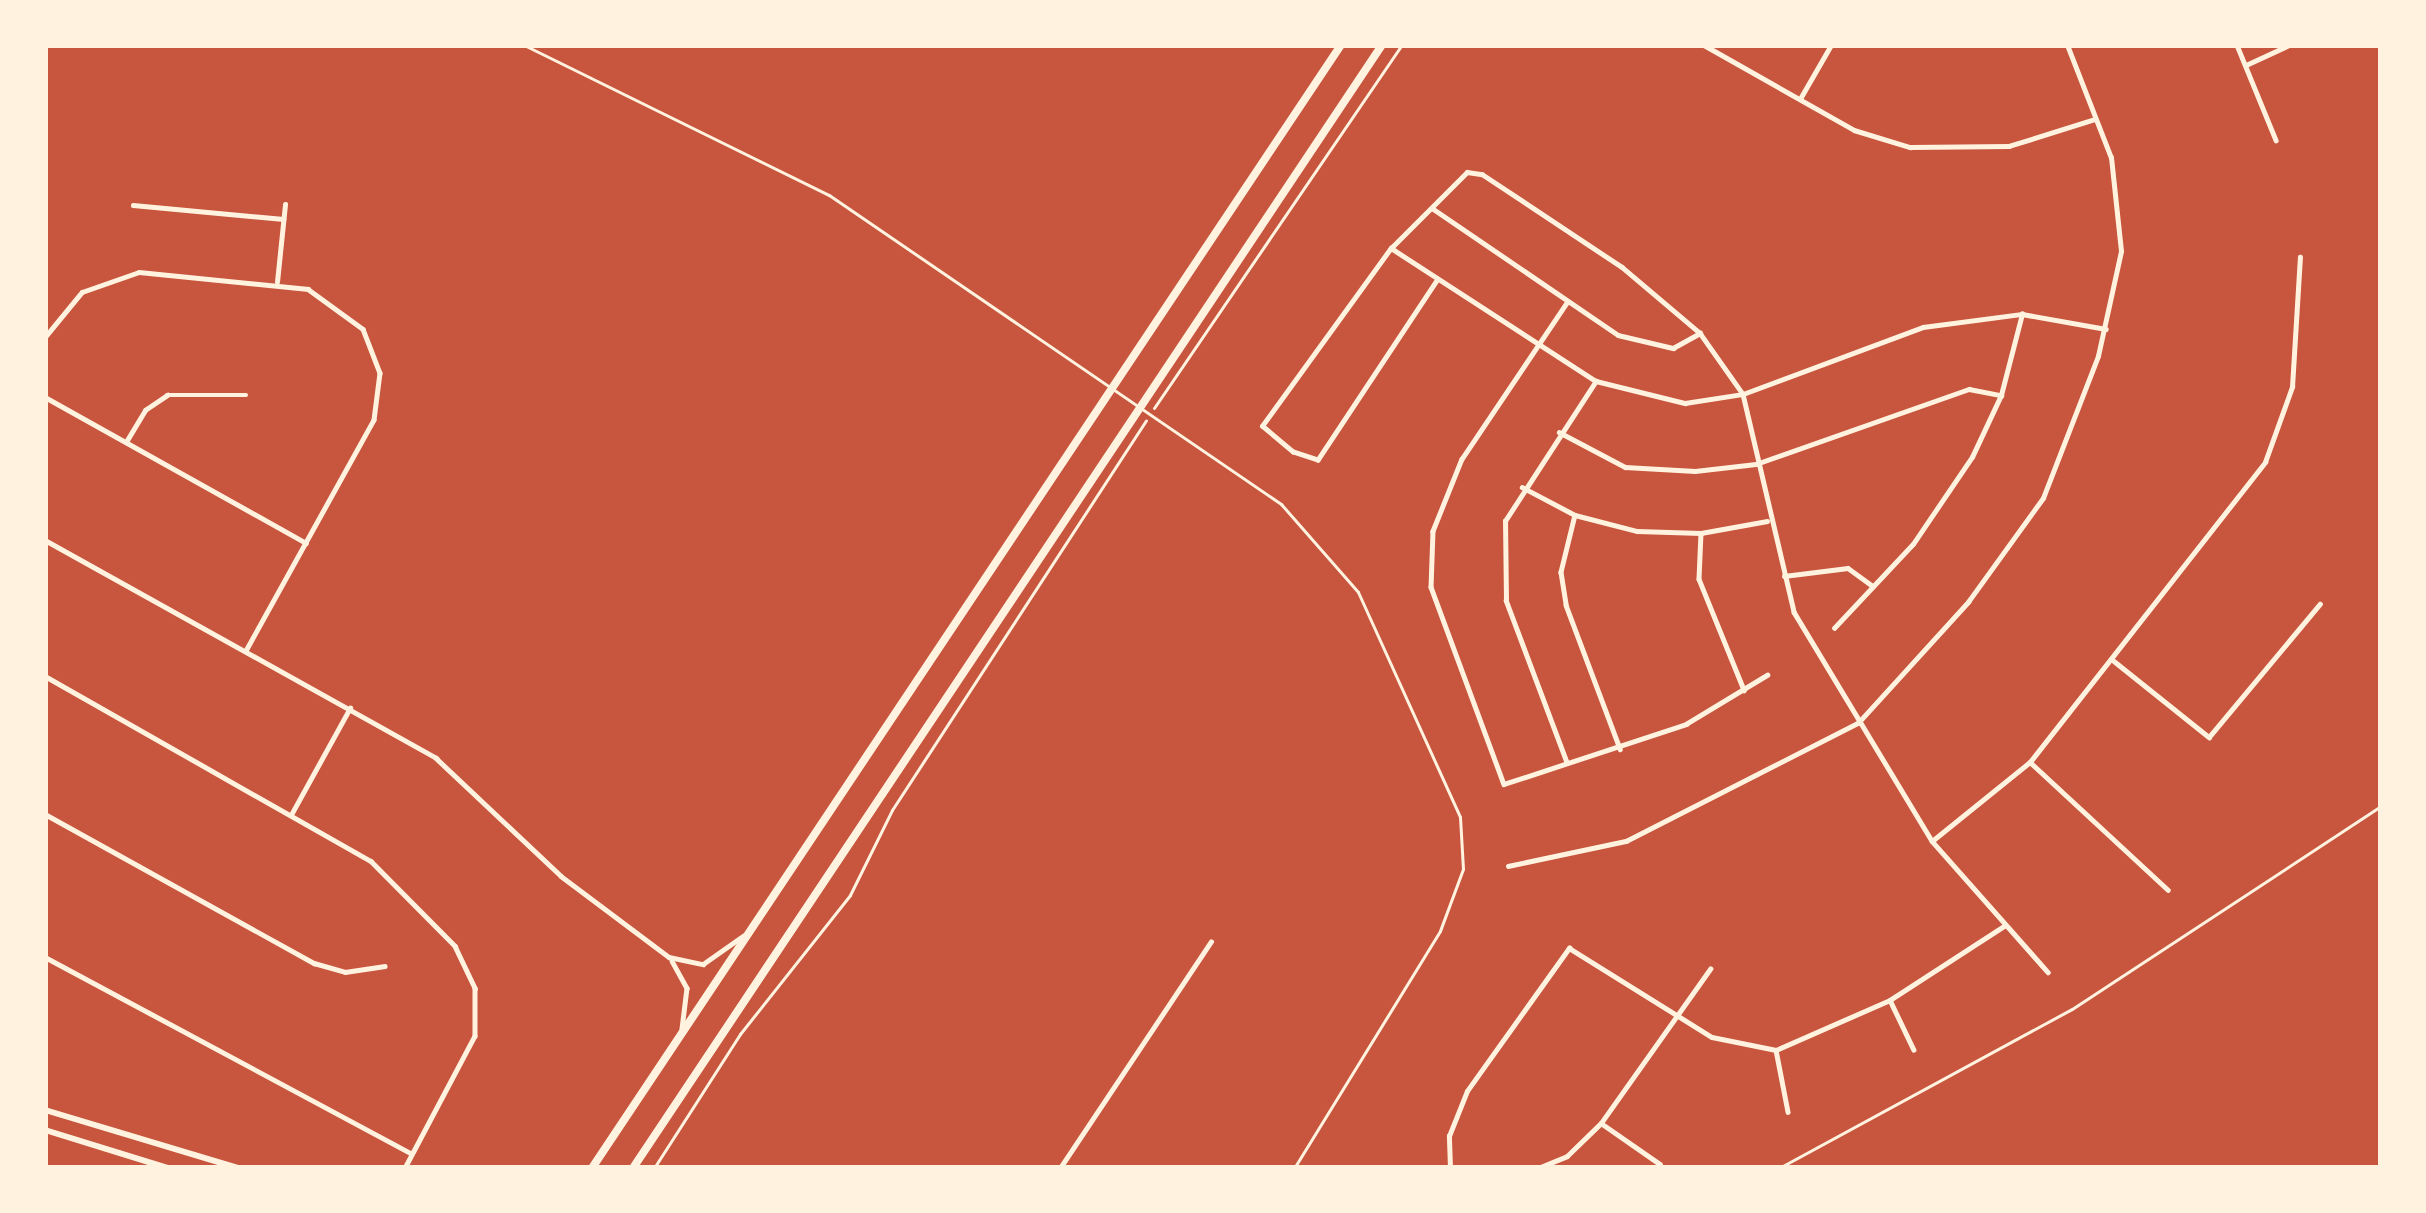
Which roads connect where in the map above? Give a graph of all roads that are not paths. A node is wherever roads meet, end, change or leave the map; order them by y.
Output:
1 (524, 45) edge
2 (1340, 45) edge
3 (1382, 45) edge
4 (1704, 45) edge
5 (1831, 45) edge
6 (2067, 45) edge
7 (2237, 45) edge
8 (2289, 45) edge
9 (2246, 65) junction
10 (1801, 98) junction
11 (2096, 118) junction
12 (2276, 140) dead end
13 (285, 204) dead end
14 (133, 206) dead end
15 (1432, 208) junction
16 (284, 219) junction
17 (1391, 248) junction
18 (2300, 257) dead end
19 (1438, 279) junction
20 (277, 284) junction
21 (1567, 304) junction
22 (2022, 314) junction
23 (2106, 329) junction
24 (1700, 333) junction
25 (45, 337) edge
26 (1541, 346) junction
27 (1596, 381) junction
28 (1743, 394) junction
29 (246, 395) dead end
30 (2001, 395) junction
31 (45, 397) edge
32 (1559, 432) junction
33 (126, 442) junction
34 (1756, 464) junction
35 (1522, 487) junction
36 (1575, 515) junction
37 (1767, 520) junction
38 (1700, 533) junction
39 (45, 540) edge
40 (306, 543) junction
41 (1782, 577) junction
42 (1874, 586) junction
43 (2320, 604) dead end
44 (1834, 628) dead end
45 (246, 650) junction
46 (2114, 661) junction
47 (1767, 675) dead end
48 (45, 676) edge
49 (1744, 690) junction
50 (350, 708) junction
51 (1858, 723) junction
52 (1620, 748) junction
53 (1566, 761) junction
54 (2030, 762) junction
55 (292, 813) junction
56 (45, 814) edge
57 (1932, 841) junction
58 (1508, 866) dead end
59 (2168, 890) dead end
60 (2004, 926) junction
61 (748, 932) junction
62 (1211, 942) dead end
63 (45, 957) edge
64 (669, 957) junction
65 (385, 966) dead end
66 (1710, 969) dead end
67 (2048, 971) dead end
68 (1890, 1000) junction
69 (1676, 1012) junction
70 (681, 1035) junction
71 (1776, 1050) junction
72 (1914, 1050) dead end
73 (45, 1110) edge
74 (1788, 1112) dead end
75 (1601, 1123) junction
76 (45, 1130) edge
77 (412, 1154) junction
78 (1660, 1164) dead end
79 (168, 1168) edge
80 (238, 1168) edge
81 (405, 1168) edge
82 (592, 1168) edge
83 (633, 1168) edge
84 (1060, 1168) edge
85 (1294, 1168) edge
86 (1450, 1168) edge
87 (1538, 1168) edge

1 - 85 lane
2 - 61 highway
3 - 83 highway
4 - 10 street
5 - 10 street
6 - 11 street
7 - 9 street
8 - 9 street
9 - 12 street
10 - 11 street
11 - 23 street
13 - 16 street
14 - 16 street
15 - 17 street
15 - 21 street
15 - 24 street
16 - 20 street
17 - 19 street
17 - 19 street
18 - 46 street
19 - 26 street
20 - 25 street
20 - 40 street
21 - 24 street
21 - 26 street
22 - 23 street
22 - 28 street
22 - 30 street
23 - 51 street
24 - 28 street
26 - 27 street
26 - 53 street
27 - 28 street
27 - 32 street
28 - 34 street
29 - 33 street
30 - 34 street
30 - 42 street
31 - 33 street
32 - 34 street
32 - 35 street
33 - 40 street
34 - 37 street
35 - 36 street
35 - 53 street
36 - 38 street
36 - 52 street
37 - 38 street
37 - 41 street
38 - 49 street
39 - 45 street
40 - 45 street
41 - 42 street
41 - 51 street
42 - 44 street
43 - 46 street
45 - 50 street
46 - 54 street
47 - 49 street
48 - 55 street
49 - 52 street
50 - 55 street
50 - 64 street
51 - 57 street
51 - 58 street
52 - 53 street
54 - 57 street
54 - 59 street
55 - 77 street
56 - 65 street
57 - 60 street
60 - 67 street
60 - 68 street
61 - 64 street
61 - 70 highway
62 - 84 street
63 - 77 street
64 - 70 street
66 - 69 street
68 - 71 street
68 - 72 street
69 - 71 street
69 - 75 street
69 - 86 street
70 - 82 highway
71 - 74 street
73 - 80 street
75 - 78 street
75 - 87 street
76 - 79 street
77 - 81 street

